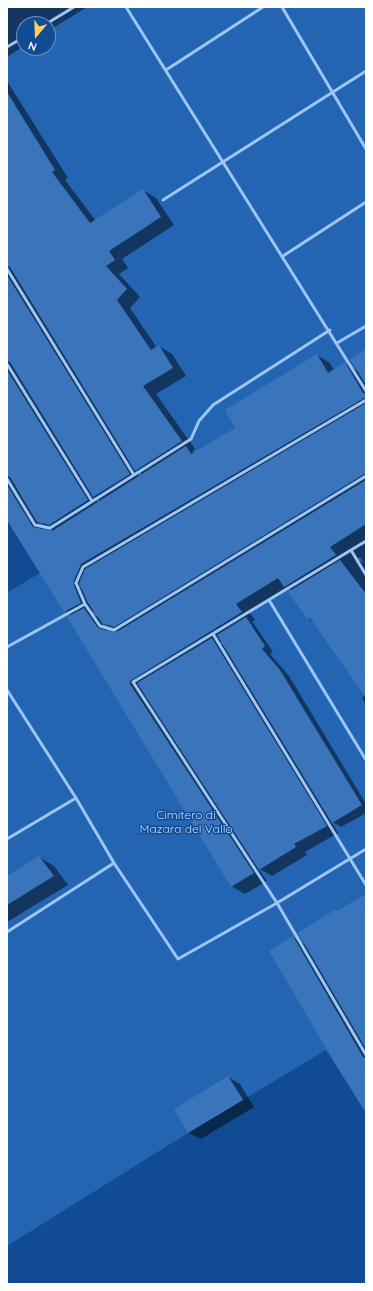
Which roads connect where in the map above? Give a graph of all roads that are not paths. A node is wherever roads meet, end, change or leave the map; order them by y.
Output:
1 (74, 7) edge
2 (126, 7) edge
3 (263, 7) edge
4 (282, 7) edge
5 (56, 18) edge
6 (16, 42) edge
7 (7, 48) edge
8 (166, 70) junction
9 (366, 72) edge
10 (333, 93) junction
11 (366, 149) edge
12 (223, 163) junction
13 (163, 200) dead end
14 (366, 202) edge
15 (283, 256) junction
16 (7, 269) edge
17 (366, 326) edge
18 (330, 330) junction
19 (337, 343) junction
20 (7, 364) edge
21 (366, 390) edge
22 (366, 400) edge
23 (134, 475) junction
24 (366, 476) edge
25 (7, 478) edge
26 (92, 501) junction
27 (366, 541) edge
28 (351, 550) junction
29 (366, 575) edge
30 (268, 600) junction
31 (85, 604) junction
32 (213, 634) junction
33 (7, 647) edge
34 (7, 690) edge
35 (366, 760) edge
36 (76, 798) junction
37 (7, 839) edge
38 (366, 849) edge
39 (350, 859) junction
40 (114, 863) junction
41 (366, 885) edge
42 (277, 903) junction
43 (7, 932) edge
44 (366, 1055) edge

1 - 5 lane
2 - 8 lane
3 - 8 lane
4 - 10 lane
6 - 7 lane
8 - 12 lane
9 - 10 lane
10 - 11 lane
10 - 12 lane
12 - 13 lane
12 - 15 lane
14 - 15 lane
15 - 18 lane
16 - 23 lane
17 - 19 lane
18 - 19 lane
18 - 23 lane
19 - 21 lane
20 - 26 lane
22 - 31 lane
23 - 26 lane
24 - 31 lane
25 - 26 lane
27 - 28 lane
28 - 29 lane
28 - 30 lane
30 - 32 lane
30 - 35 lane
31 - 33 lane
32 - 39 lane
32 - 42 lane
34 - 36 lane
36 - 37 lane
36 - 40 lane
38 - 39 lane
39 - 41 lane
39 - 42 lane
40 - 42 lane
40 - 43 lane
42 - 44 lane

